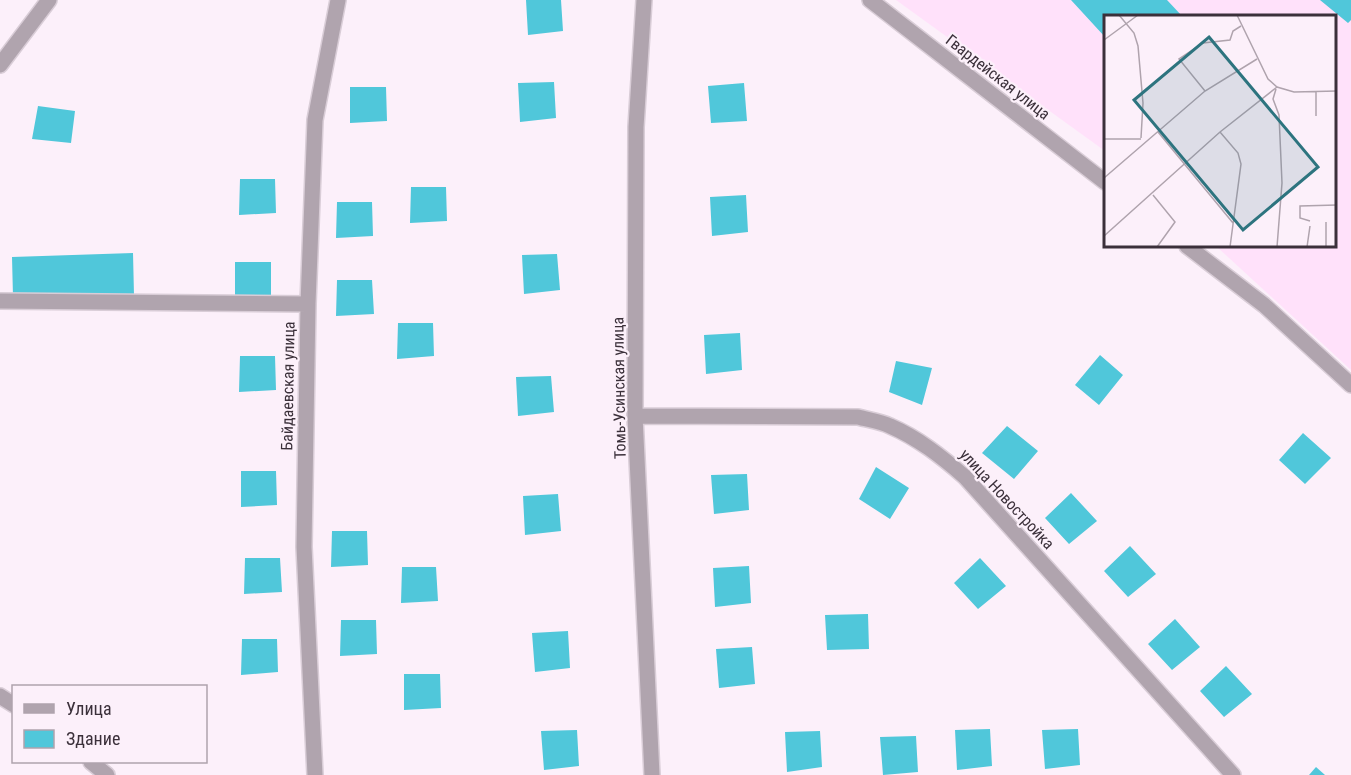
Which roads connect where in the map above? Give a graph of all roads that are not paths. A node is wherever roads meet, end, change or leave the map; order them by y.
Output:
1 (49, 0) edge
2 (338, 0) edge
3 (644, 0) edge
4 (870, 0) edge
5 (0, 65) edge
6 (1104, 181) edge
7 (1190, 248) edge
8 (0, 301) edge
9 (308, 304) junction
10 (1351, 385) edge
11 (635, 416) junction
12 (93, 763) edge
13 (107, 775) edge
14 (315, 775) edge
15 (652, 775) edge
16 (1233, 775) edge

1 - 5 street
2 - 9 street, Байдаевская улица
3 - 11 street, Томь-Усинская улица
4 - 6 street, Гвардейская улица
7 - 10 street
8 - 9 street
9 - 14 street, Байдаевская улица
11 - 15 street, Томь-Усинская улица
11 - 16 street, улица Новостройка
12 - 13 street

